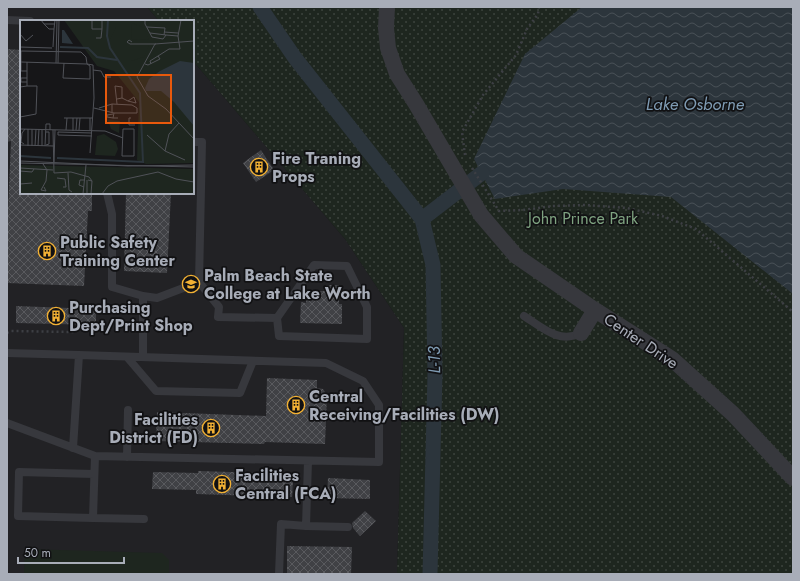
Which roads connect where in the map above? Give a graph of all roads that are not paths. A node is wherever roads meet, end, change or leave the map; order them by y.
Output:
1 (388, 7) edge
2 (7, 20) edge
3 (20, 21) edge
4 (194, 142) edge
5 (107, 194) edge
6 (199, 282) junction
7 (143, 296) junction
8 (595, 310) junction
9 (524, 316) dead end
10 (277, 318) junction
11 (581, 333) joint
12 (7, 353) edge
13 (79, 355) junction
14 (127, 357) junction
15 (143, 357) junction
16 (253, 361) junction
17 (128, 410) dead end
18 (7, 423) edge
19 (73, 448) junction
20 (95, 456) junction
21 (127, 457) junction
22 (308, 461) junction
23 (94, 474) junction
24 (793, 478) edge
25 (93, 518) junction
26 (144, 519) dead end
27 (306, 526) junction
28 (348, 527) dead end
29 (279, 574) edge

1 - 8 street, Center Drive
2 - 3 lane
4 - 6 lane
5 - 7 lane
6 - 7 lane
6 - 10 lane
7 - 15 lane
8 - 11 street
8 - 24 street, Center Drive
9 - 11 lane
10 - 10 lane
12 - 13 lane
13 - 14 lane
13 - 19 lane
14 - 15 lane
14 - 16 lane
15 - 16 lane
16 - 22 lane
17 - 21 lane
18 - 19 lane
19 - 20 lane
20 - 21 lane
20 - 23 lane
21 - 22 lane
22 - 27 lane
23 - 25 lane
23 - 25 lane
25 - 26 lane
27 - 28 lane
27 - 29 lane

